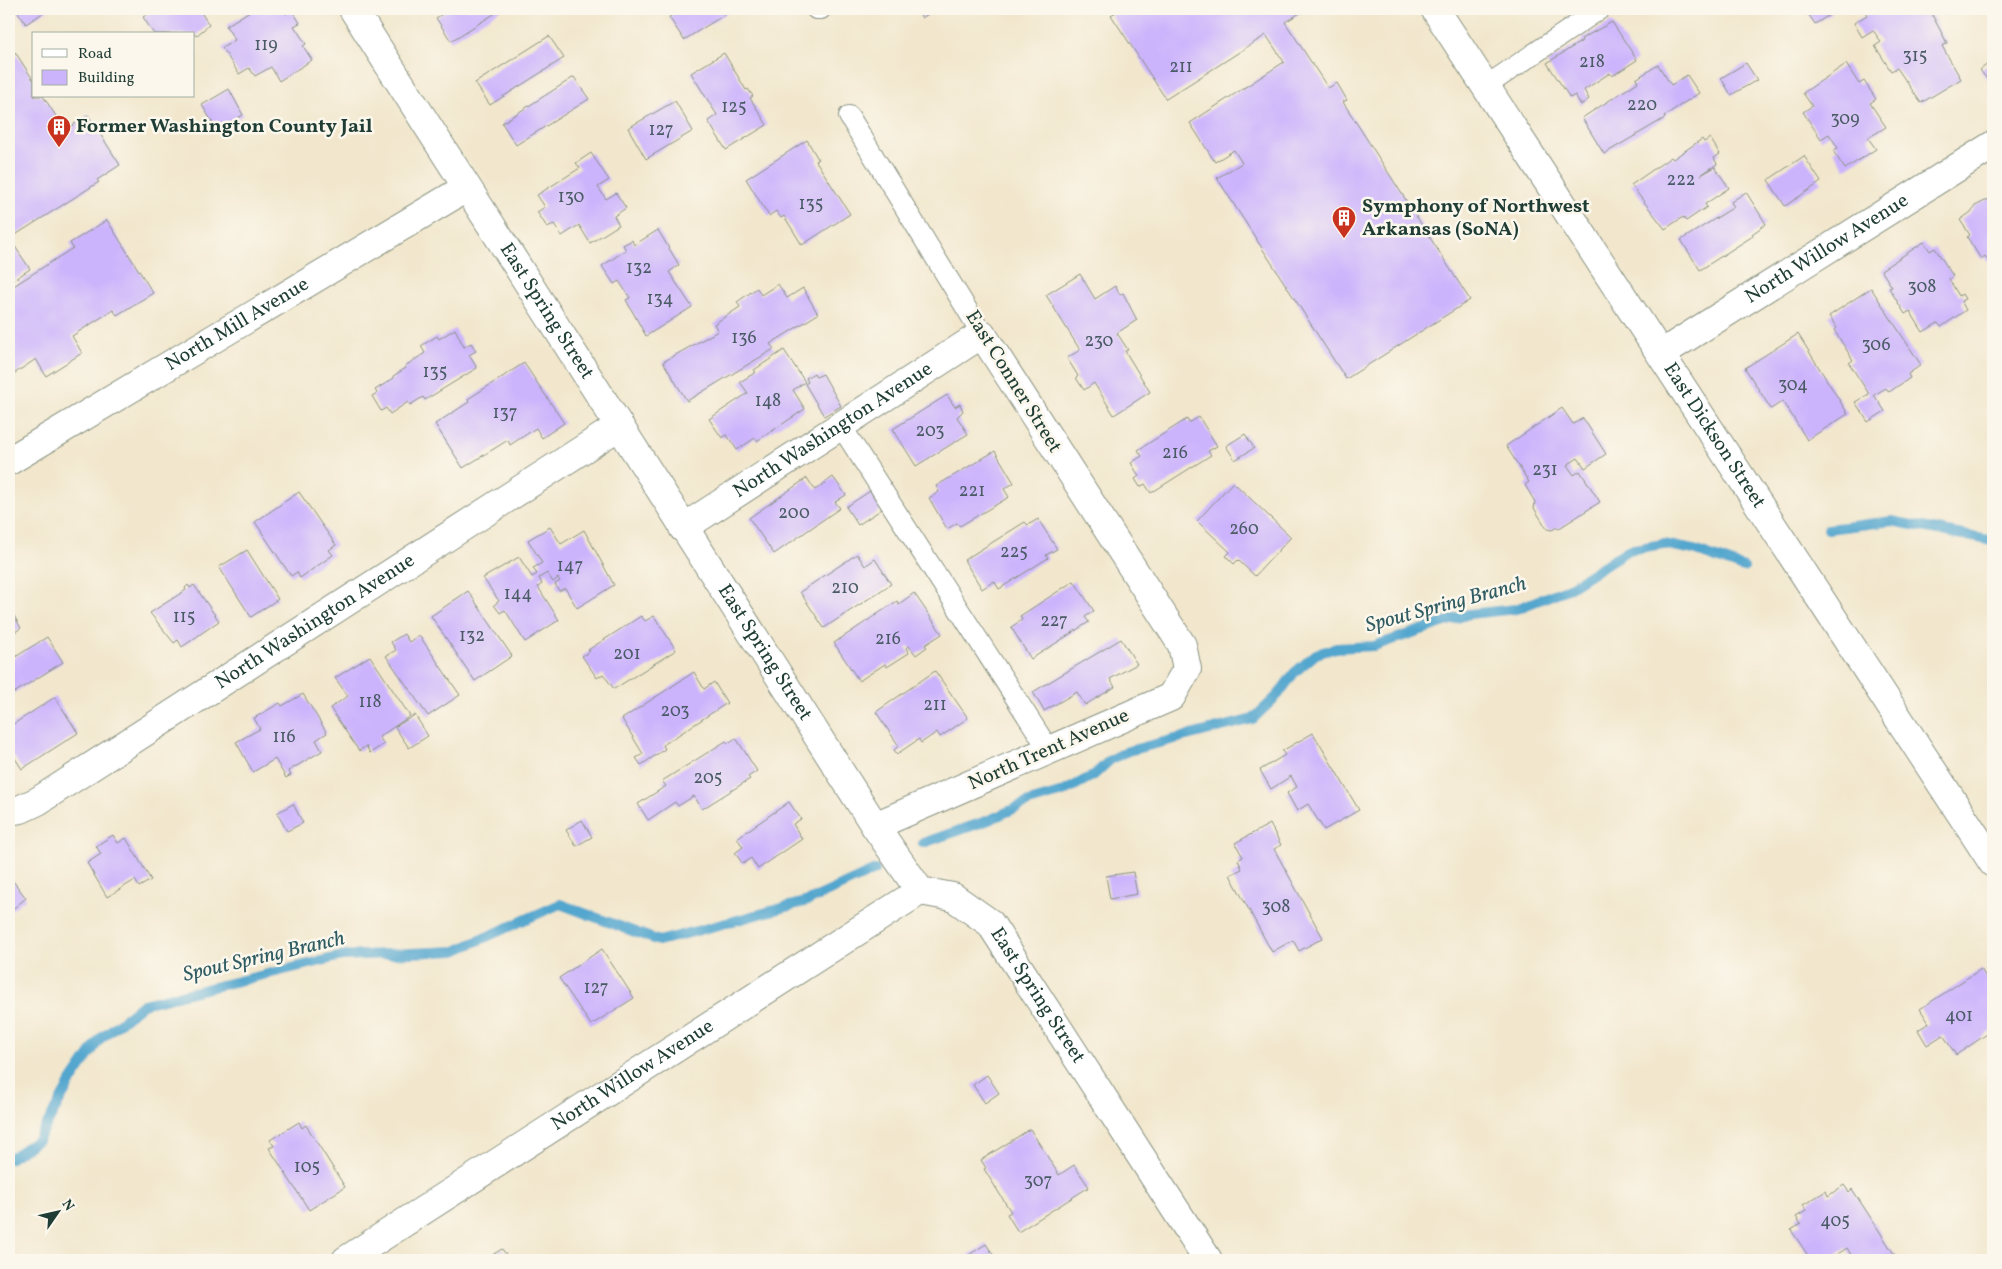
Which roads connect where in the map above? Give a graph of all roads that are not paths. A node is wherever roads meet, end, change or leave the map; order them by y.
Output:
1 (353, 9) edge
2 (816, 9) edge
3 (821, 9) edge
4 (1435, 9) edge
5 (1600, 9) edge
6 (1486, 86) junction
7 (849, 116) dead end
8 (1993, 145) edge
9 (466, 188) junction
10 (982, 334) junction
11 (1662, 353) junction
12 (619, 426) junction
13 (841, 426) junction
14 (9, 461) edge
15 (683, 528) junction
16 (1182, 645) joint
17 (1049, 750) junction
18 (9, 810) edge
19 (875, 826) junction
20 (1993, 862) edge
21 (920, 892) junction
22 (346, 1260) edge
23 (1208, 1260) edge

1 - 9 street, East Spring Street
2 - 3 lane
4 - 6 street, East Dickson Street
5 - 6 lane
6 - 11 street, East Dickson Street
7 - 10 lane, East Conner Street
8 - 11 street, North Willow Avenue
9 - 12 street, East Spring Street
9 - 14 street, North Mill Avenue
10 - 13 street, North Washington Avenue
10 - 16 street, East Conner Street
11 - 20 street, East Dickson Street
12 - 15 street, East Spring Street
12 - 18 street, North Washington Avenue
13 - 15 street, North Washington Avenue
13 - 17 lane
15 - 19 street, East Spring Street
16 - 17 street, North Trent Avenue
17 - 19 street, North Trent Avenue
19 - 21 street, East Spring Street
21 - 22 street, North Willow Avenue
21 - 23 street, East Spring Street

